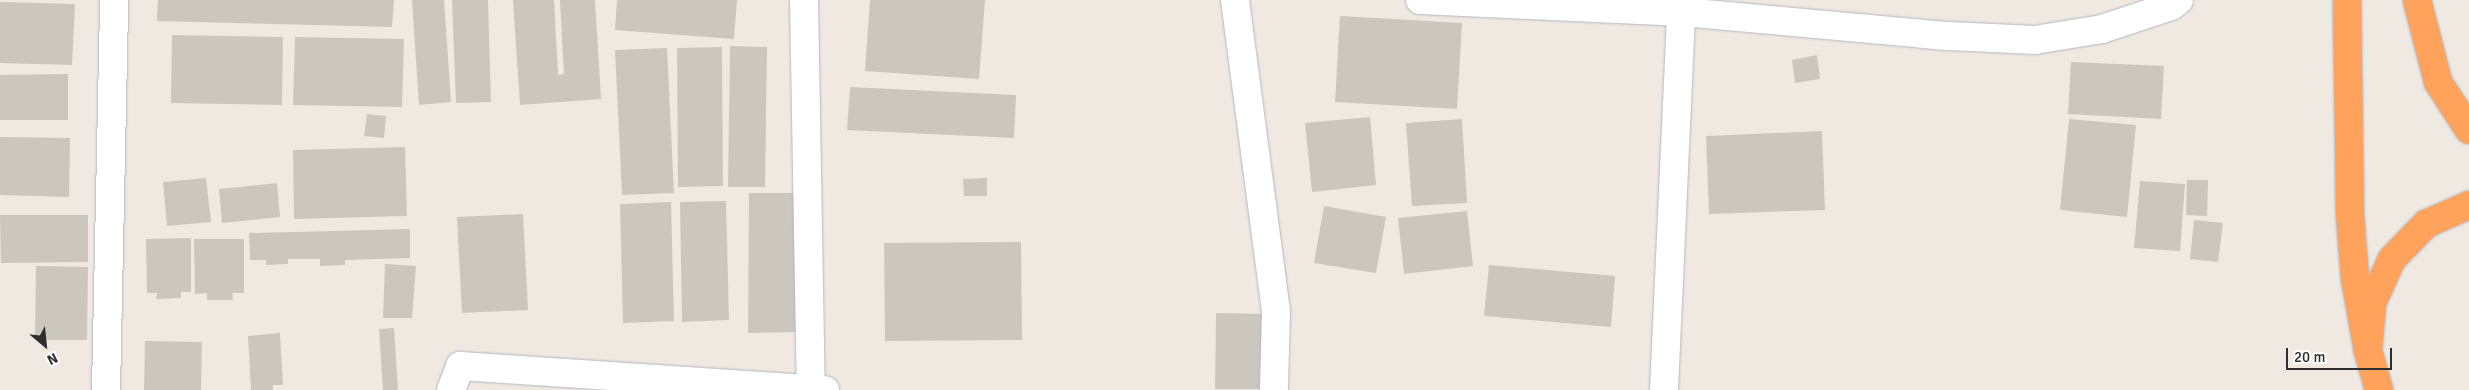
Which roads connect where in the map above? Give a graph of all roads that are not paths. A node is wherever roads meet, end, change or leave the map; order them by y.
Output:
1 (114, 0) edge
2 (804, 0) edge
3 (1236, 0) edge
4 (1420, 0) edge
5 (2179, 0) edge
6 (2347, 0) edge
7 (2417, 0) edge
8 (1682, 6) edge
9 (2469, 130) edge
10 (2469, 205) edge
11 (2368, 352) junction
12 (2374, 386) edge
13 (106, 390) edge
14 (451, 390) edge
15 (818, 390) edge
16 (1274, 390) edge
17 (1664, 390) edge

1 - 13 street
2 - 15 street
3 - 16 street
4 - 8 street
5 - 8 street
6 - 11 highway
7 - 9 highway
8 - 17 street
10 - 11 highway
11 - 12 highway
14 - 15 street

